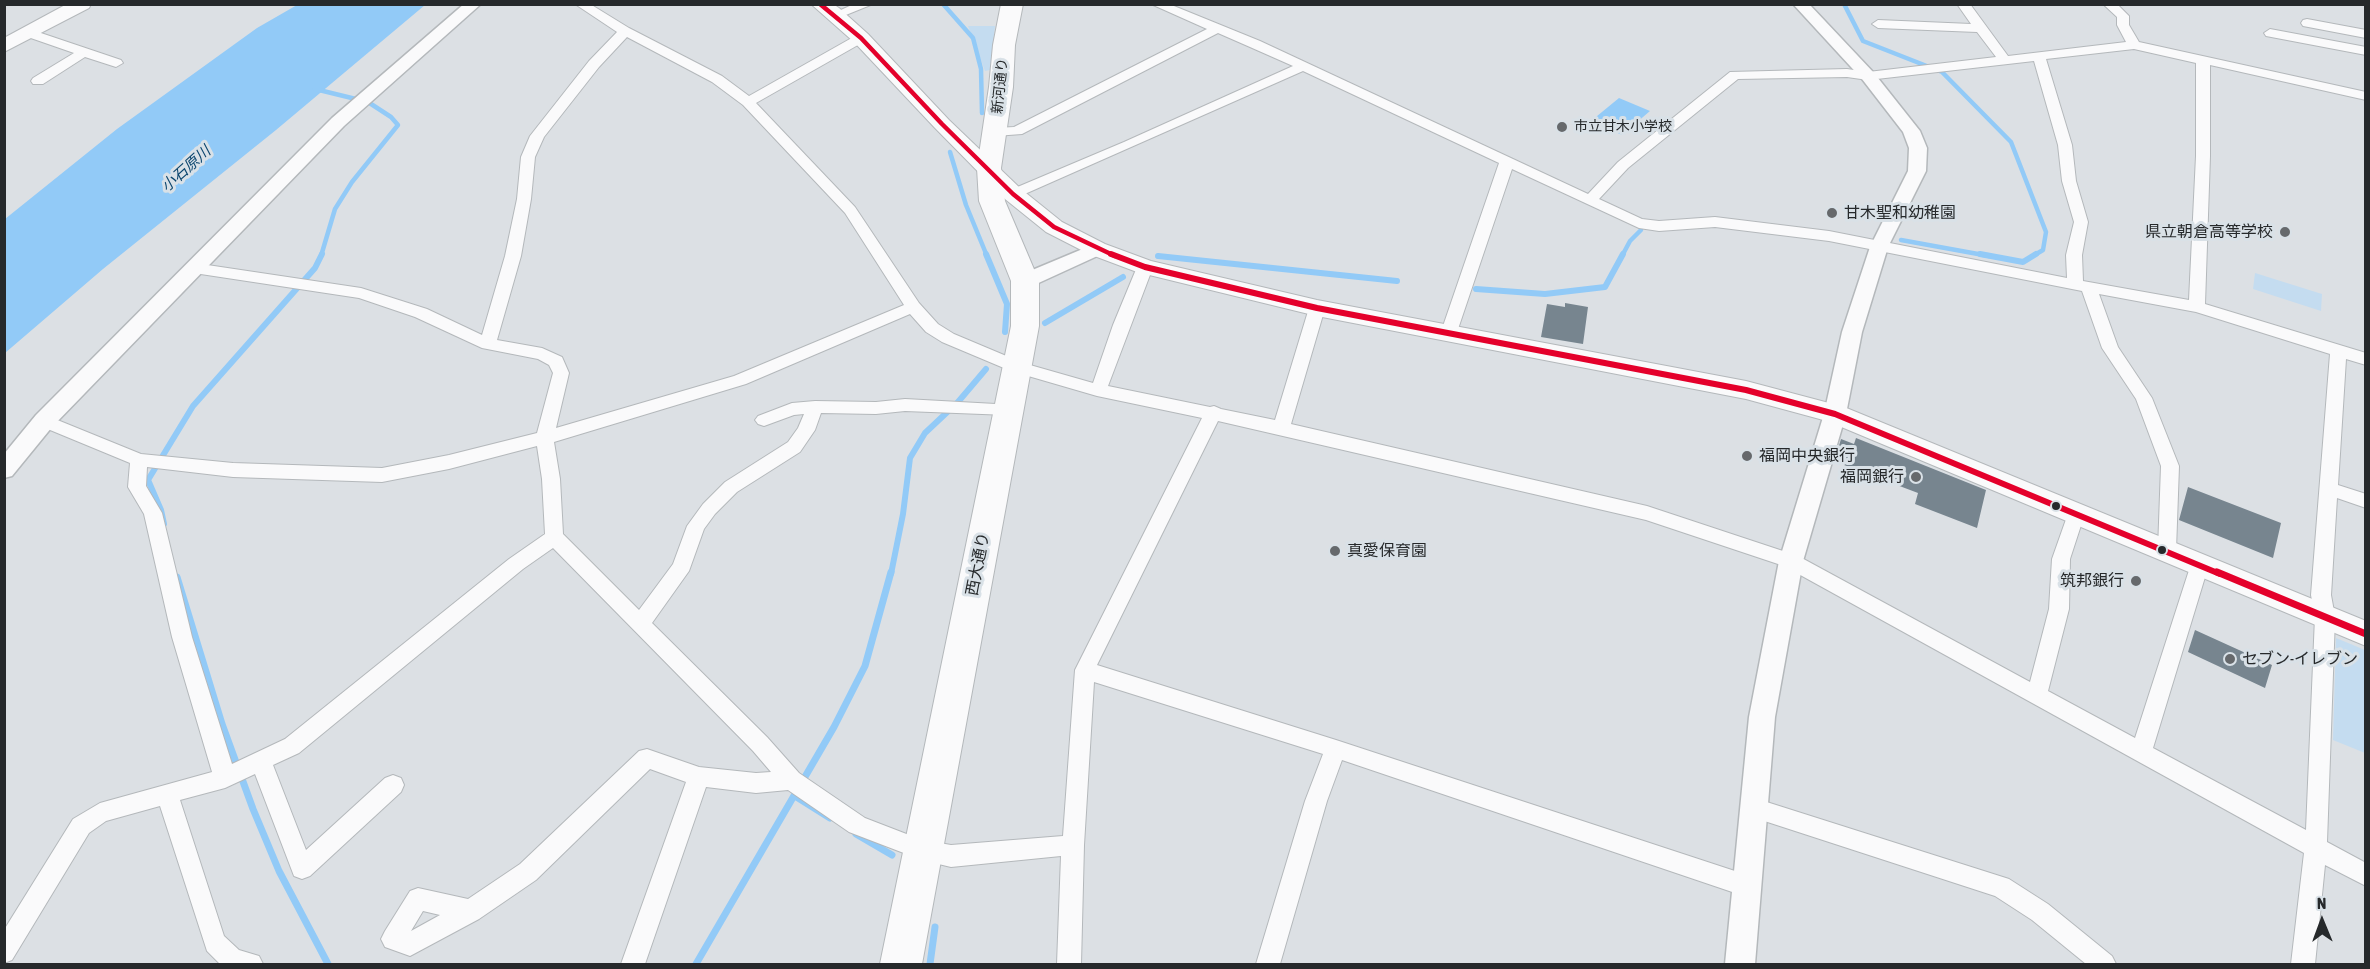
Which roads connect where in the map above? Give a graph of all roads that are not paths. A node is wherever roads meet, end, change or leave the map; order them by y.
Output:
1 (82, 4) edge
2 (474, 4) edge
3 (581, 4) edge
4 (867, 4) edge
5 (1012, 4) edge
6 (1157, 4) edge
7 (1800, 4) edge
8 (1963, 4) edge
9 (2109, 4) edge
10 (828, 10) edge
11 (2125, 10) edge
12 (2307, 23) dead end
13 (1878, 24) dead end
14 (1217, 28) junction
15 (1980, 28) junction
16 (625, 31) junction
17 (29, 33) junction
18 (2270, 33) dead end
19 (2366, 34) edge
20 (861, 38) junction
21 (2134, 45) junction
22 (4, 46) edge
23 (2366, 51) edge
24 (84, 52) junction
25 (2039, 56) junction
26 (2004, 60) junction
27 (2204, 62) junction
28 (116, 63) dead end
29 (1302, 67) junction
30 (1868, 76) junction
31 (38, 81) dead end
32 (2366, 96) edge
33 (748, 102) junction
34 (995, 132) junction
35 (1507, 162) junction
36 (989, 168) junction
37 (1013, 194) junction
38 (1590, 200) junction
39 (1879, 247) junction
40 (1097, 249) junction
41 (1145, 267) junction
42 (194, 268) junction
43 (1025, 281) junction
44 (2082, 285) junction
45 (913, 307) junction
46 (2197, 307) junction
47 (1317, 308) junction
48 (1449, 332) junction
49 (488, 344) junction
50 (2338, 351) junction
51 (2366, 359) edge
52 (1017, 367) junction
53 (1097, 390) junction
54 (815, 407) junction
55 (1008, 409) junction
56 (1214, 412) junction
57 (1835, 414) junction
58 (764, 420) dead end
59 (44, 421) junction
60 (1281, 428) junction
61 (546, 438) junction
62 (139, 460) junction
63 (4, 470) edge
64 (2330, 489) junction
65 (2366, 501) edge
66 (2076, 513) junction
67 (554, 537) junction
68 (2167, 550) junction
69 (1791, 561) junction
70 (2200, 564) junction
71 (2325, 617) junction
72 (640, 624) junction
73 (2366, 634) edge
74 (1085, 670) junction
75 (2037, 696) junction
76 (1336, 749) junction
77 (2141, 752) junction
78 (261, 762) junction
79 (699, 777) junction
80 (225, 778) junction
81 (797, 784) junction
82 (393, 785) dead end
83 (167, 794) junction
84 (1754, 808) junction
85 (1073, 845) junction
86 (2316, 847) junction
87 (922, 850) junction
88 (2366, 875) edge
89 (1747, 886) junction
90 (471, 911) dead end
91 (4, 952) edge
92 (251, 964) edge
93 (633, 964) edge
94 (902, 964) edge
95 (1069, 964) edge
96 (1268, 964) edge
97 (1740, 964) edge
98 (2104, 964) edge
99 (2303, 964) edge

1 - 17 main road
2 - 42 street
3 - 16 street
4 - 10 street
5 - 34 highway, 新河通り
6 - 14 street
7 - 30 street
8 - 15 street
9 - 11 street
10 - 20 main road
11 - 21 street
12 - 19 street
13 - 15 street
14 - 29 street
14 - 34 street
15 - 26 street
16 - 33 street
16 - 49 street
17 - 22 main road
17 - 24 street
18 - 23 street
20 - 33 street
20 - 36 main road
21 - 25 street
21 - 27 street
24 - 28 street
24 - 31 street
25 - 26 street
25 - 44 street
26 - 30 street
27 - 32 street
27 - 46 street
29 - 35 street
29 - 37 street
30 - 38 street
30 - 39 street
33 - 45 street
34 - 36 highway, 新河通り
35 - 38 street
35 - 48 street
36 - 37 main road
36 - 43 highway, 西大通り
37 - 40 main road
38 - 39 street
39 - 44 street
39 - 57 street
40 - 41 main road
40 - 43 street
41 - 47 main road
41 - 53 street
42 - 49 street
42 - 59 street
43 - 52 highway, 西大通り
44 - 46 street
44 - 68 street
45 - 52 street
45 - 61 street
46 - 50 street
47 - 48 main road
47 - 60 street
48 - 57 main road
49 - 61 street
50 - 51 street
50 - 64 street
52 - 53 street
52 - 55 highway, 西大通り
53 - 56 street
54 - 55 street
54 - 58 street
54 - 72 street
55 - 87 highway, 西大通り
56 - 60 street
56 - 74 street
57 - 66 main road
57 - 69 street
59 - 62 street
59 - 63 street
60 - 69 street
61 - 62 street
61 - 67 street
62 - 80 street
64 - 65 street
64 - 71 street
66 - 68 main road
66 - 75 street
67 - 72 street
67 - 78 street
68 - 70 main road
69 - 75 street
69 - 84 street
70 - 71 main road
70 - 77 street
71 - 73 main road
71 - 86 street
72 - 81 street
74 - 76 street
74 - 85 street
75 - 77 street
76 - 89 street
76 - 96 street
77 - 86 street
78 - 80 street
78 - 82 street
79 - 81 street
79 - 90 street
79 - 93 street
80 - 83 street
81 - 87 street
83 - 91 street
83 - 92 street
84 - 89 street
84 - 98 street
85 - 87 street
85 - 95 street
86 - 88 street
86 - 99 street
87 - 94 highway, 西大通り
89 - 97 street

